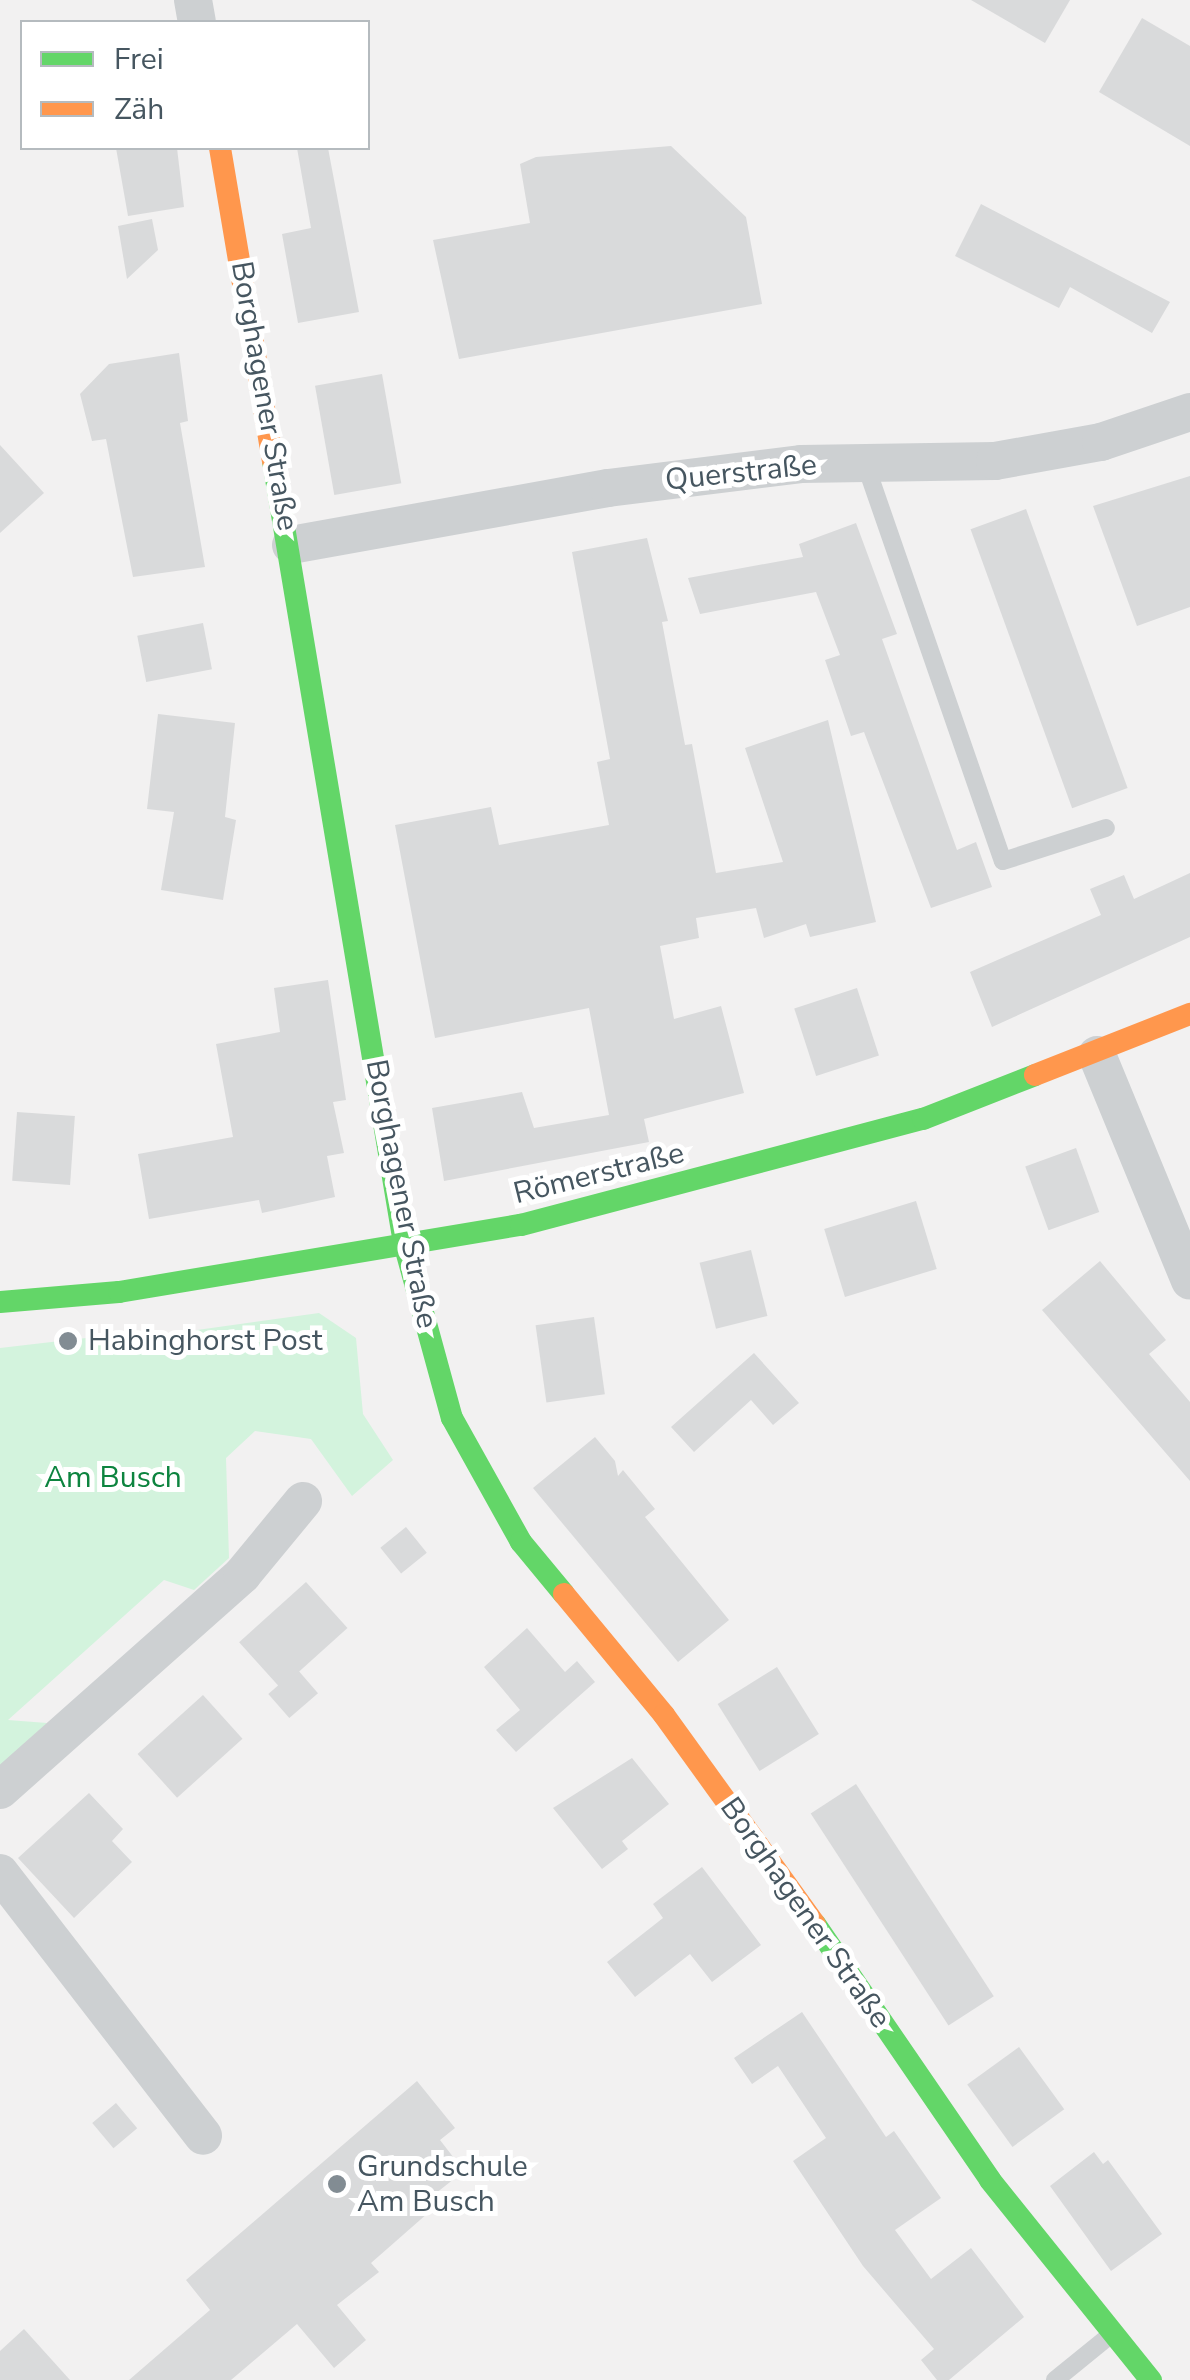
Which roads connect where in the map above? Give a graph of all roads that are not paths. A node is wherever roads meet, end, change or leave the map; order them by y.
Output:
1 (220, 150) edge
2 (1190, 412) edge
3 (865, 463) junction
4 (290, 545) junction
5 (1106, 828) dead end
6 (1190, 1014) edge
7 (1097, 1055) junction
8 (404, 1243) junction
9 (1190, 1281) edge
10 (0, 1302) edge
11 (303, 1501) dead end
12 (0, 1790) edge
13 (0, 1873) edge
14 (203, 2136) dead end
15 (1112, 2334) junction
16 (1056, 2380) edge
17 (1151, 2380) edge

1 - 4 street, Borghagener Straße
2 - 3 street, Querstraße
3 - 4 street, Querstraße
3 - 5 lane
4 - 8 street, Borghagener Straße
6 - 7 street, Römerstraße
7 - 8 street, Römerstraße
7 - 9 street
8 - 10 street, Römerstraße
8 - 15 street, Borghagener Straße
11 - 12 street
13 - 14 street
15 - 16 lane
15 - 17 street, Borghagener Straße

